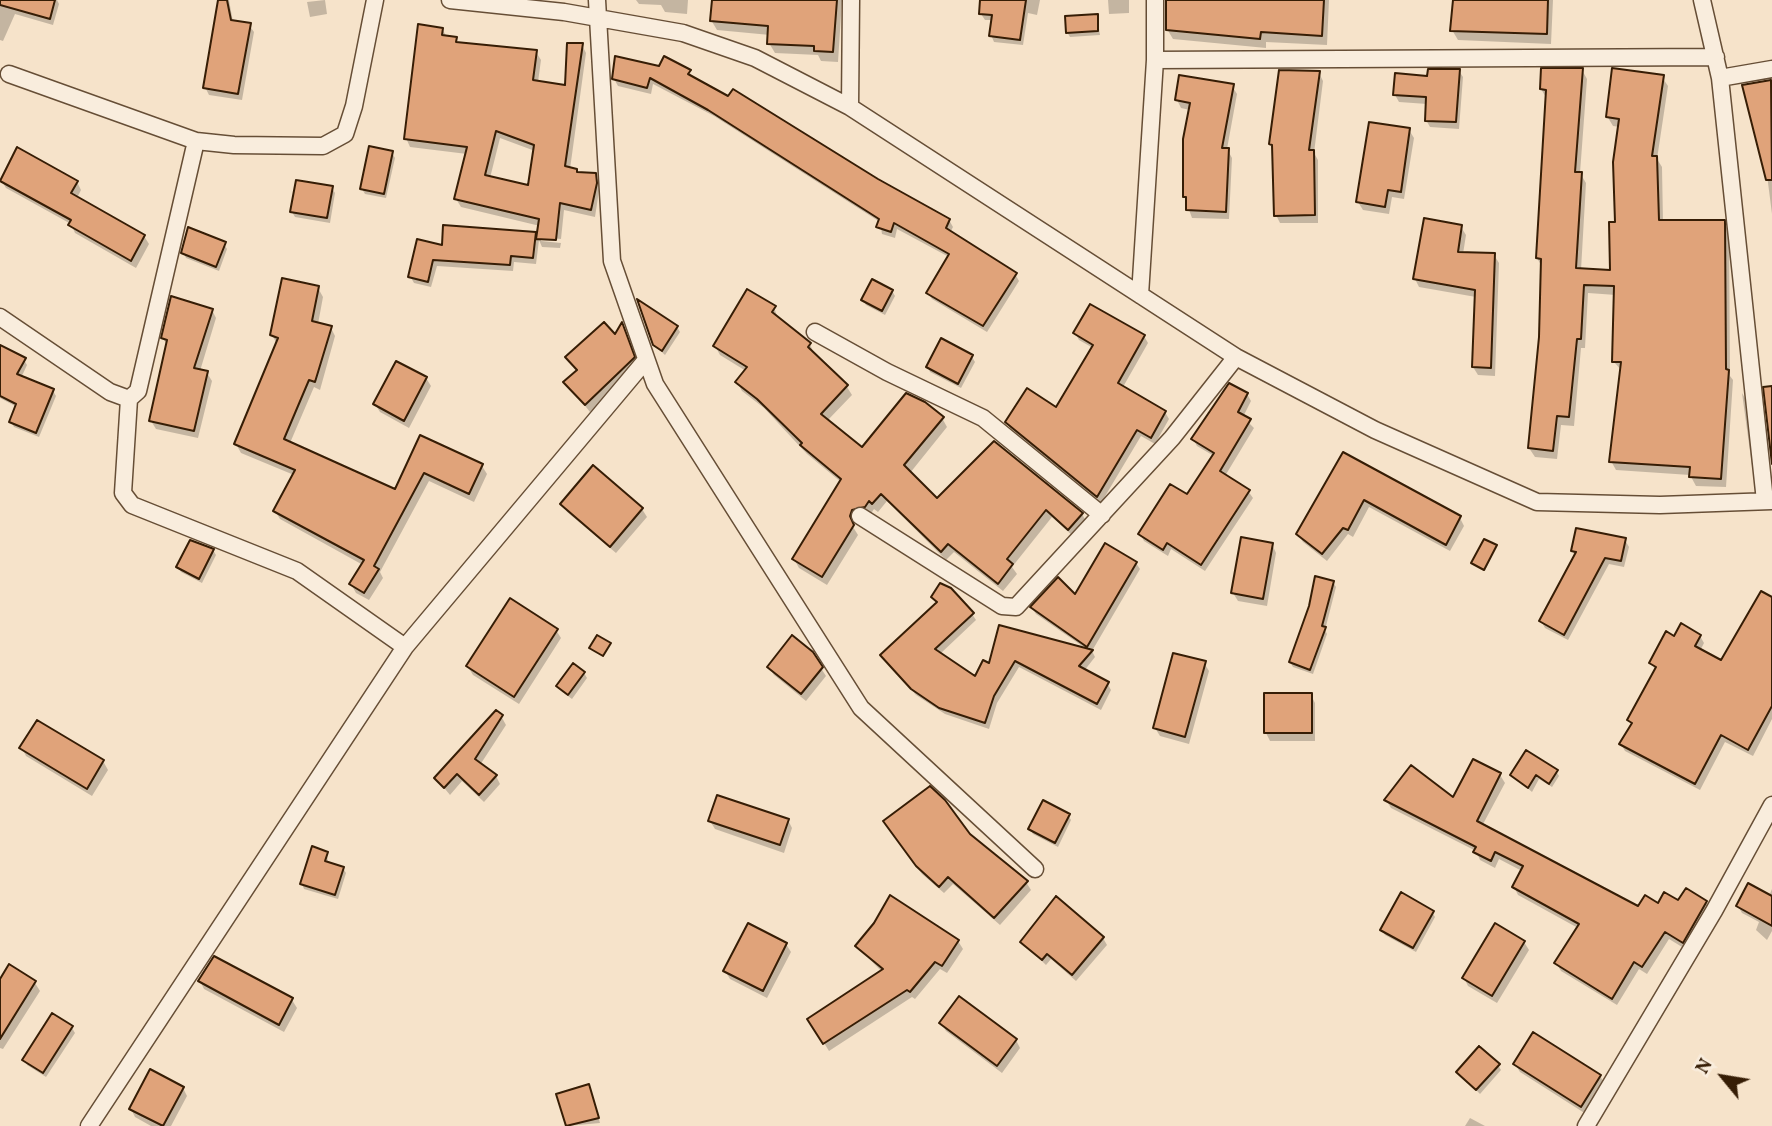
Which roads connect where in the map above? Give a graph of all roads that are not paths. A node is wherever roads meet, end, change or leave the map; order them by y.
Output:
1 (375, 0) edge
2 (450, 0) edge
3 (597, 0) edge
4 (851, 0) edge
5 (1155, 0) edge
6 (1702, 0) edge
7 (490, 2) edge
8 (597, 18) junction
9 (1716, 57) junction
10 (1155, 60) junction
11 (1772, 69) edge
12 (9, 74) dead end
13 (1720, 78) junction
14 (850, 107) junction
15 (196, 141) junction
16 (1140, 295) junction
17 (0, 317) edge
18 (815, 332) dead end
19 (1236, 357) junction
20 (646, 360) junction
21 (129, 399) junction
22 (1768, 501) edge
23 (1102, 515) junction
24 (860, 516) dead end
25 (405, 647) junction
26 (1772, 805) edge
27 (1035, 869) dead end
28 (89, 1126) edge
29 (1586, 1126) edge

1 - 15 street
2 - 7 street
3 - 8 street
4 - 14 street
5 - 10 street
6 - 9 street
7 - 8 street
8 - 14 street
8 - 20 street
9 - 10 street
9 - 13 street
10 - 16 street
11 - 13 street
12 - 15 street
13 - 22 street
14 - 16 street
15 - 21 street
16 - 19 street
17 - 21 street
18 - 23 street
19 - 22 street
19 - 23 street
20 - 25 street
20 - 27 street
21 - 25 street
23 - 24 street
25 - 28 street
26 - 29 street

